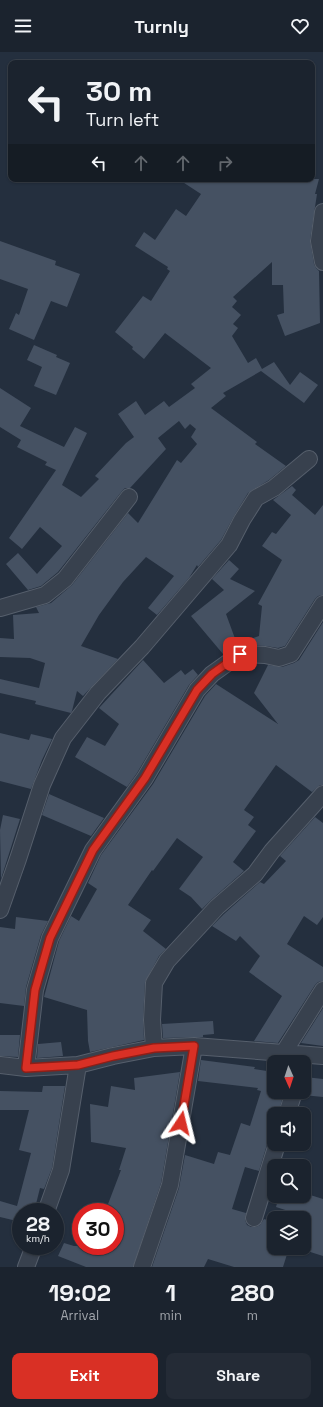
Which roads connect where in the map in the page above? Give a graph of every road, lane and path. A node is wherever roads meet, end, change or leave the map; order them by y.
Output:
1 (323, 212) edge
2 (323, 262) edge
3 (309, 459) dead end
4 (128, 497) dead end
5 (323, 604) edge
6 (0, 608) edge
7 (323, 794) edge
8 (0, 910) edge
9 (323, 990) edge
10 (194, 1046) junction
11 (154, 1048) junction
12 (284, 1052) junction
13 (294, 1055) edge
14 (323, 1056) edge
15 (311, 1057) edge
16 (0, 1064) edge
17 (78, 1065) junction
18 (26, 1068) junction
19 (275, 1151) edge
20 (49, 1203) edge
21 (254, 1218) dead end
22 (31, 1255) edge
23 (26, 1267) edge
24 (142, 1267) edge

1 - 2 street
3 - 8 street
4 - 6 street
5 - 18 street
7 - 11 street
9 - 12 street
10 - 11 street
10 - 12 street
10 - 24 street
11 - 17 street
12 - 13 street
14 - 15 street
16 - 18 street
17 - 18 street
17 - 20 street
19 - 21 street
22 - 23 street

